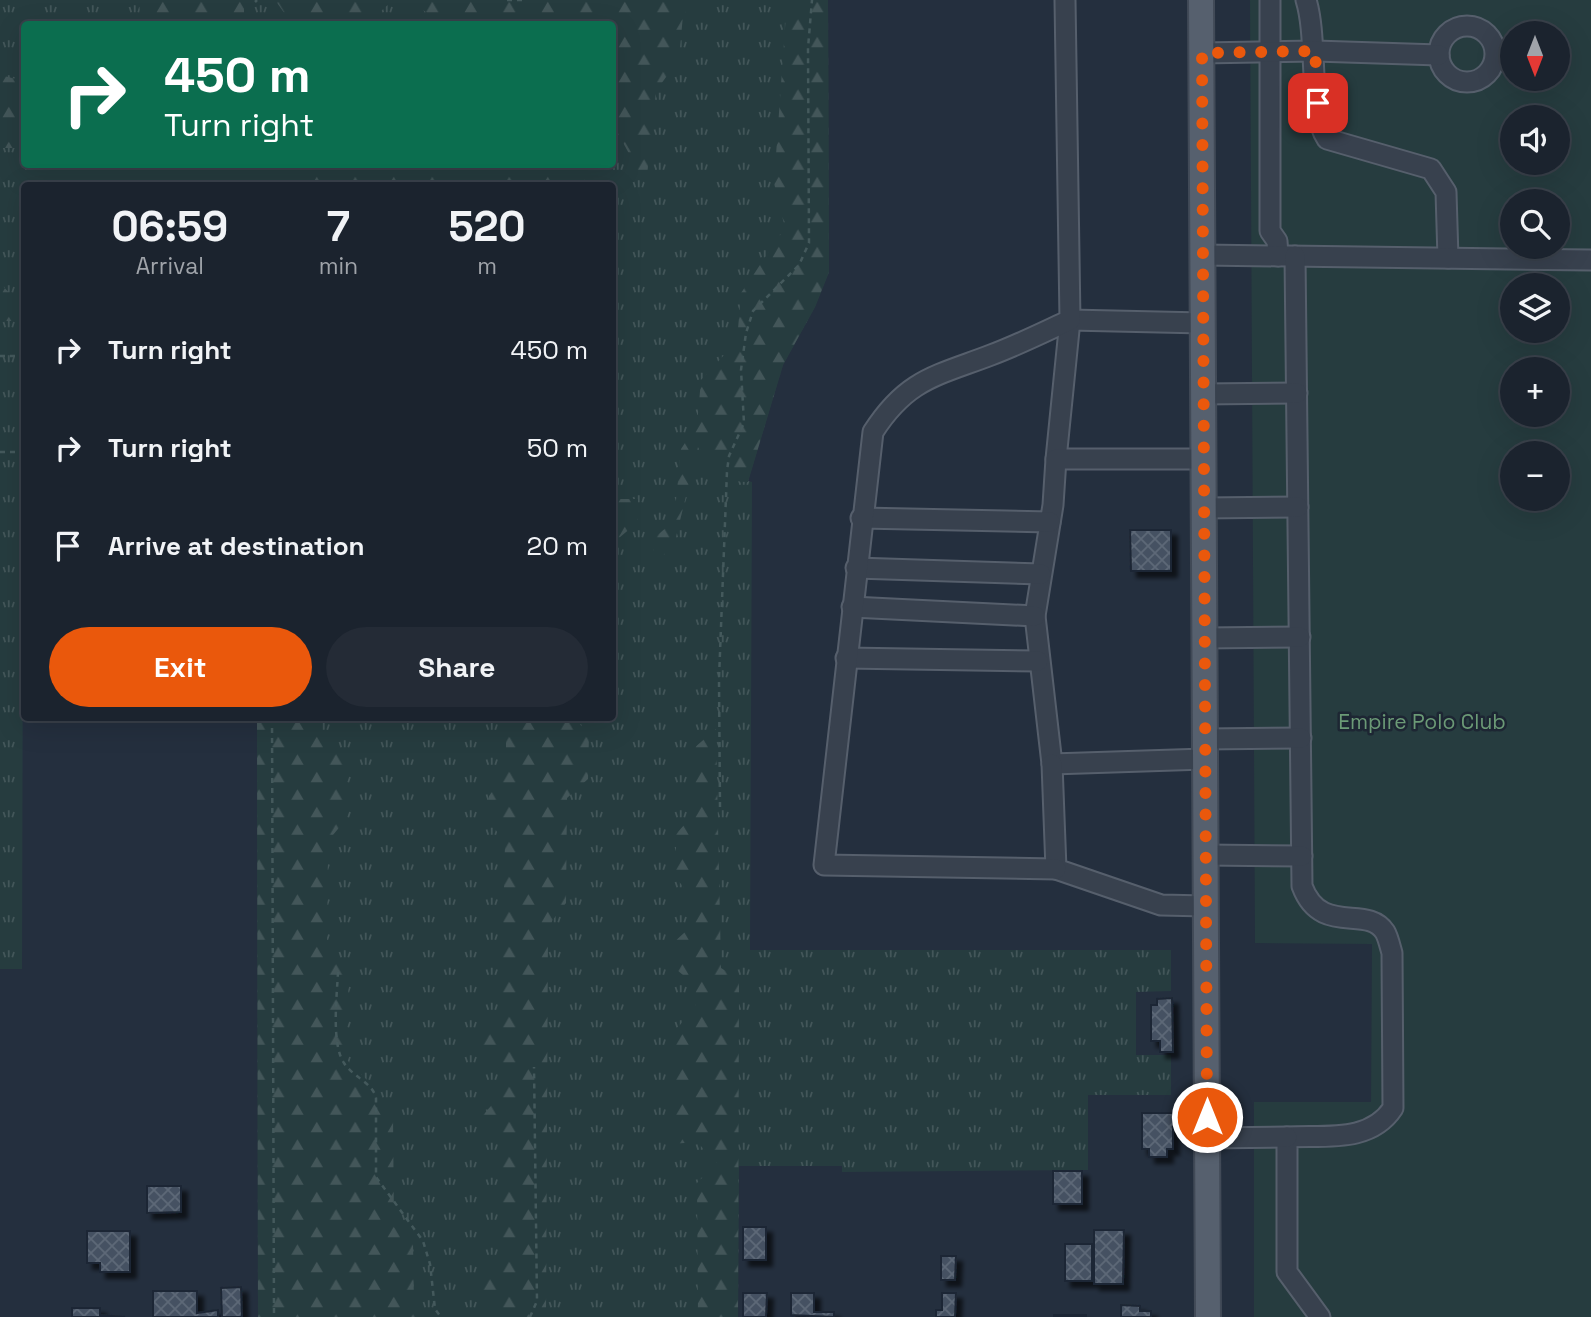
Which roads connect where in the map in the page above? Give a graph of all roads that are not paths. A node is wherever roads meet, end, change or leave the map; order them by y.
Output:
1 (1065, 0) edge
2 (1201, 0) edge
3 (1270, 0) edge
4 (1306, 0) edge
5 (1315, 51) junction
6 (1271, 52) junction
7 (1202, 53) junction
8 (1439, 55) dead end
9 (1203, 255) junction
10 (1287, 256) junction
11 (1448, 258) junction
12 (1591, 260) edge
13 (1070, 320) junction
14 (1203, 323) junction
15 (1297, 393) junction
16 (1203, 394) junction
17 (1056, 459) junction
18 (1204, 459) junction
19 (1298, 507) junction
20 (1204, 508) junction
21 (861, 518) junction
22 (1050, 522) junction
23 (856, 568) junction
24 (1041, 574) junction
25 (852, 607) junction
26 (1035, 616) junction
27 (1300, 637) junction
28 (1205, 638) junction
29 (846, 658) junction
30 (1038, 661) junction
31 (1301, 738) junction
32 (1205, 749) junction
33 (1052, 764) junction
34 (1206, 855) junction
35 (1302, 856) junction
36 (1056, 869) junction
37 (1206, 906) junction
38 (1287, 1137) junction
39 (1207, 1138) junction
40 (1208, 1317) edge
41 (1320, 1317) edge

1 - 13 lane
2 - 7 main road
3 - 6 lane
4 - 5 lane
5 - 6 lane
5 - 8 lane
5 - 11 lane
6 - 7 lane
6 - 10 lane
7 - 9 main road
9 - 10 lane
9 - 14 main road
10 - 11 lane
10 - 15 lane
11 - 12 lane
13 - 14 lane
13 - 17 lane
13 - 21 lane
14 - 16 main road
15 - 16 lane
15 - 19 lane
16 - 18 main road
17 - 18 lane
17 - 22 lane
18 - 20 main road
19 - 20 lane
19 - 27 lane
20 - 28 main road
21 - 22 lane
21 - 23 lane
22 - 24 lane
23 - 24 lane
23 - 25 lane
24 - 26 lane
25 - 26 lane
25 - 29 lane
26 - 30 lane
27 - 28 lane
27 - 31 lane
28 - 32 main road
29 - 30 lane
29 - 36 lane
30 - 33 lane
31 - 32 lane
31 - 35 lane
32 - 33 lane
32 - 34 main road
33 - 36 lane
34 - 35 lane
34 - 37 main road
35 - 38 lane
36 - 37 lane
37 - 39 main road
38 - 39 lane
38 - 41 lane
39 - 40 main road

